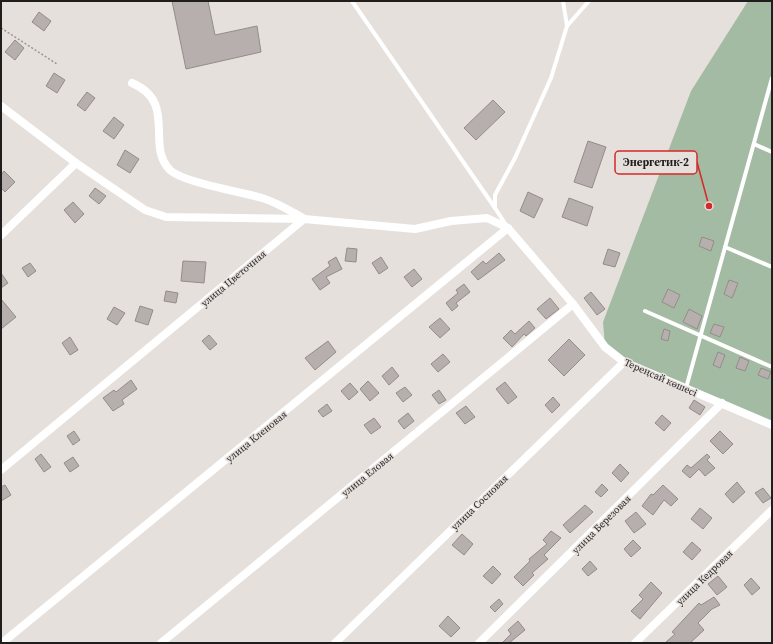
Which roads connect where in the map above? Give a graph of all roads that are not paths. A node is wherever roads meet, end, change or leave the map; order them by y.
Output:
1 (352, 1) edge
2 (563, 1) edge
3 (588, 1) edge
4 (567, 26) junction
5 (772, 78) edge
6 (132, 83) dead end
7 (1, 106) edge
8 (754, 144) junction
9 (772, 152) edge
10 (76, 163) junction
11 (495, 208) junction
12 (304, 219) junction
13 (508, 228) junction
14 (1, 235) edge
15 (725, 247) junction
16 (772, 267) edge
17 (573, 304) junction
18 (645, 311) dead end
19 (700, 336) junction
20 (624, 362) junction
21 (772, 367) edge
22 (686, 388) junction
23 (722, 403) junction
24 (772, 425) edge
25 (1, 470) edge
26 (772, 510) edge
27 (2, 643) edge
28 (161, 643) edge
29 (335, 643) edge
30 (479, 643) edge
31 (635, 643) edge

1 - 11 lane
2 - 4 lane
3 - 4 lane
4 - 11 lane
5 - 8 lane
6 - 12 street
7 - 10 street
8 - 9 lane
8 - 15 lane
10 - 12 street
10 - 14 street
11 - 13 lane
12 - 13 street
12 - 25 street, улица Цветочная
13 - 17 street, Тереңсай көшесі
13 - 27 street, улица Кленовая
15 - 16 lane
15 - 19 lane
17 - 20 street, Тереңсай көшесі
17 - 28 street, улица Еловая
18 - 19 lane
19 - 21 lane
19 - 22 lane
20 - 22 street, Тереңсай көшесі
20 - 29 street, улица Сосновая
22 - 23 street, Тереңсай көшесі
23 - 24 street, Тереңсай көшесі
23 - 30 street, улица Березовая
26 - 31 street, улица Кедровая

